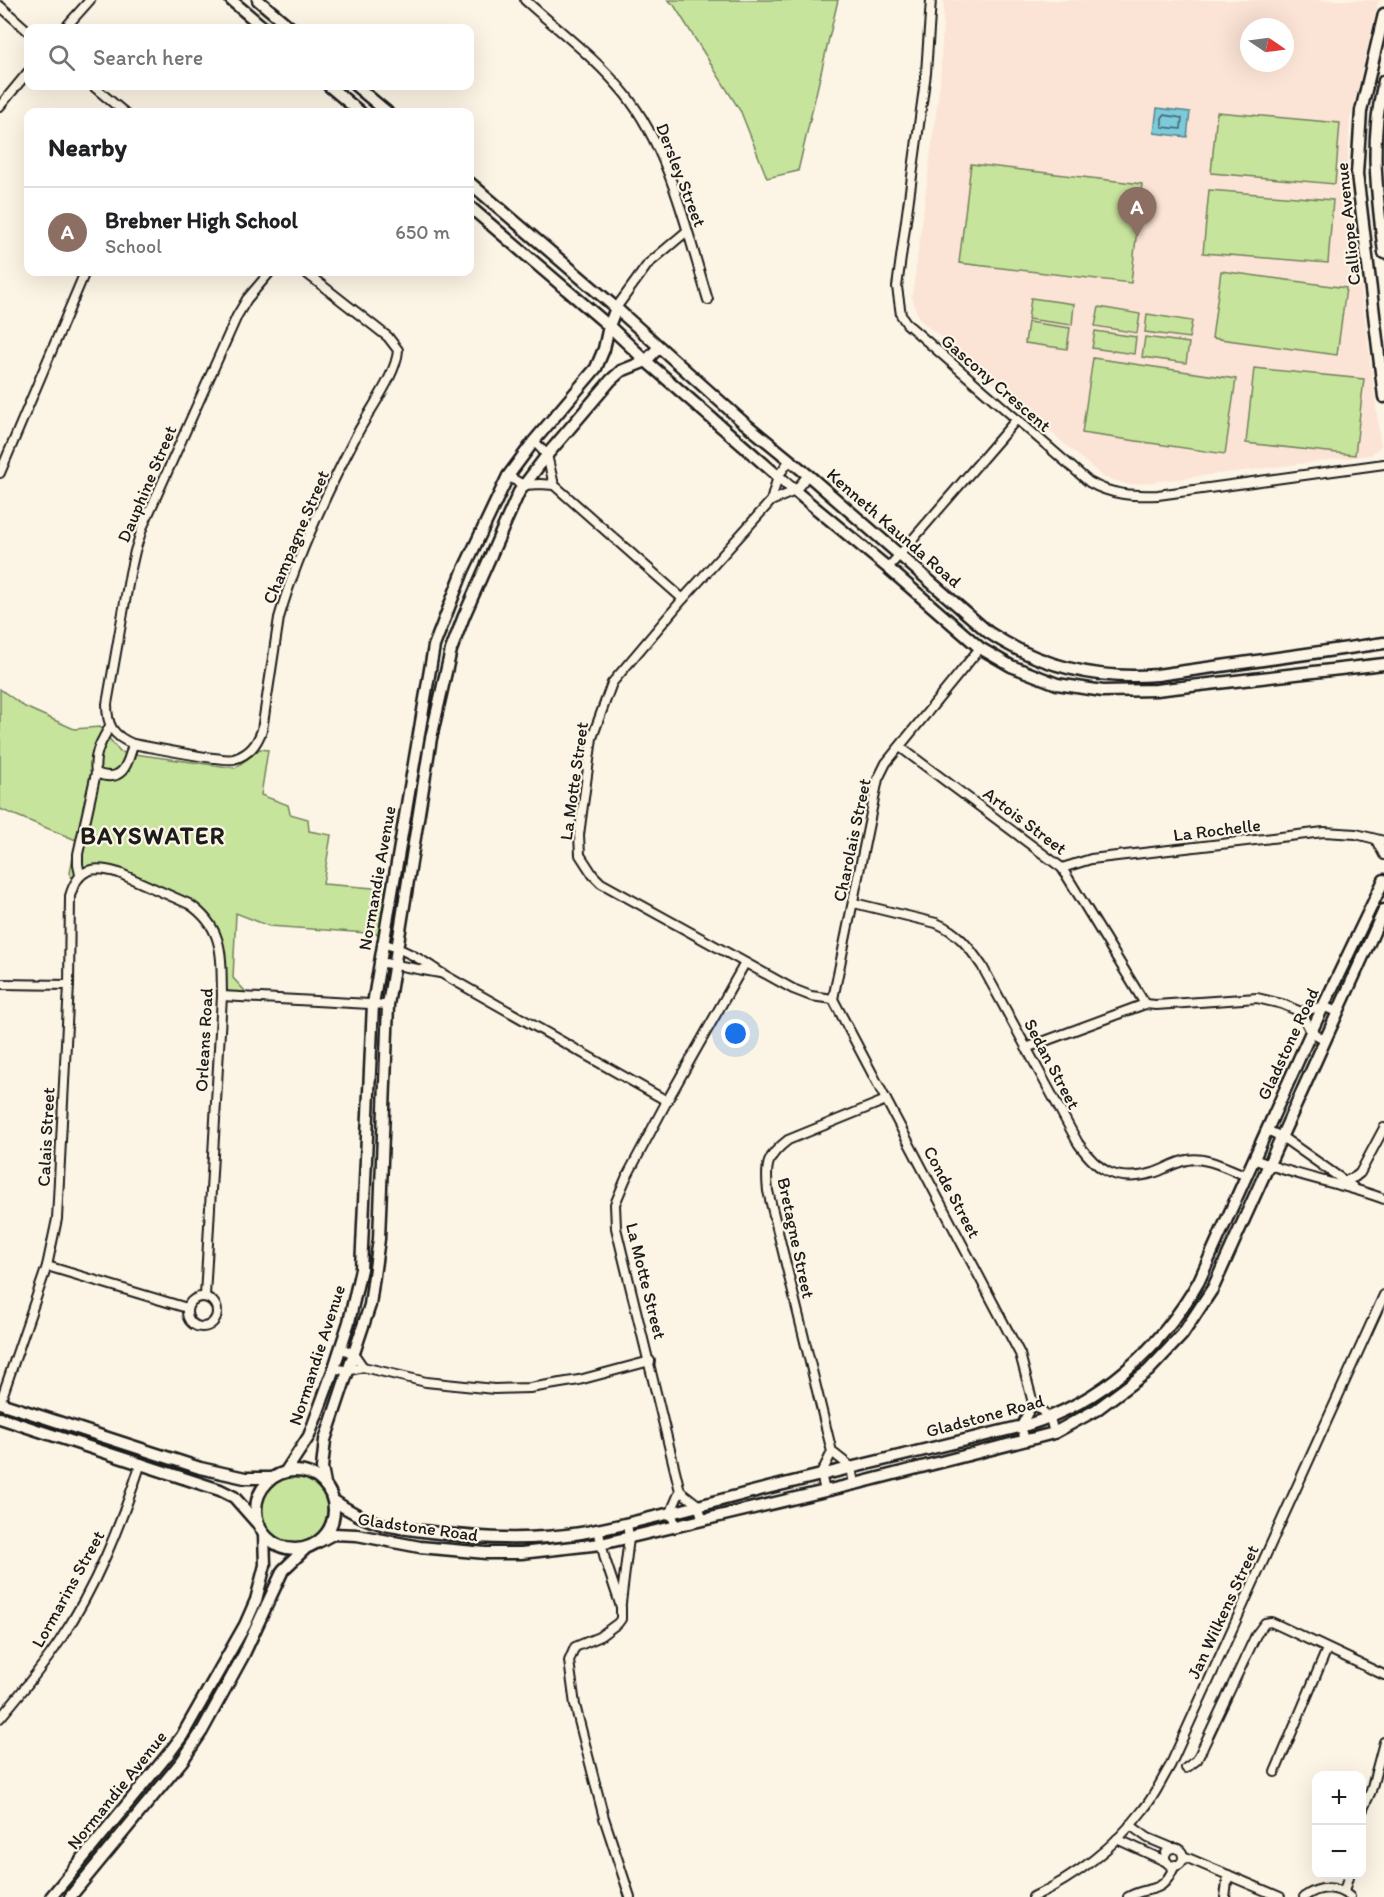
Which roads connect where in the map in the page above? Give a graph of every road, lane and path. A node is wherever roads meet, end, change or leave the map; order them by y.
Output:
1 (90, 0) edge
2 (231, 0) edge
3 (258, 0) edge
4 (525, 0) edge
5 (931, 0) edge
6 (0, 6) edge
7 (1384, 14) edge
8 (69, 24) edge
9 (259, 24) edge
10 (286, 24) edge
11 (24, 27) edge
12 (24, 77) edge
13 (1384, 81) edge
14 (98, 90) edge
15 (334, 90) edge
16 (361, 90) edge
17 (0, 106) edge
18 (119, 108) edge
19 (355, 108) edge
20 (382, 108) edge
21 (474, 186) edge
22 (474, 210) edge
23 (687, 231) junction
24 (1384, 253) edge
25 (83, 276) edge
26 (267, 276) edge
27 (310, 276) edge
28 (708, 300) dead end
29 (616, 308) junction
30 (1379, 314) edge
31 (609, 326) junction
32 (659, 347) junction
33 (646, 361) junction
34 (1384, 397) edge
35 (1016, 420) junction
36 (742, 421) junction
37 (730, 435) junction
38 (534, 441) junction
39 (547, 455) junction
40 (790, 460) junction
41 (1384, 464) edge
42 (0, 473) edge
43 (508, 476) junction
44 (778, 476) junction
45 (808, 476) junction
46 (523, 485) junction
47 (554, 485) junction
48 (795, 491) junction
49 (771, 501) junction
50 (900, 554) junction
51 (888, 568) junction
52 (683, 599) junction
53 (447, 610) junction
54 (464, 616) junction
55 (1384, 643) edge
56 (980, 648) junction
57 (1384, 664) edge
58 (1208, 667) junction
59 (1211, 684) junction
60 (110, 726) junction
61 (133, 744) junction
62 (900, 747) junction
63 (96, 773) junction
64 (1380, 841) edge
65 (1384, 855) edge
66 (1062, 868) junction
67 (80, 875) junction
68 (1384, 879) edge
69 (854, 903) junction
70 (1384, 910) edge
71 (382, 944) junction
72 (396, 947) junction
73 (379, 962) junction
74 (746, 963) junction
75 (393, 965) junction
76 (441, 973) junction
77 (0, 984) edge
78 (69, 985) junction
79 (222, 996) junction
80 (833, 999) junction
81 (373, 1004) junction
82 (1145, 1004) junction
83 (388, 1005) junction
84 (1323, 1006) junction
85 (1301, 1012) junction
86 (1337, 1012) junction
87 (1311, 1032) junction
88 (1324, 1039) junction
89 (1026, 1048) junction
90 (886, 1100) junction
91 (667, 1101) junction
92 (1384, 1128) edge
93 (1266, 1130) junction
94 (1281, 1137) junction
95 (1254, 1159) junction
96 (1269, 1165) junction
97 (1245, 1175) junction
98 (1344, 1181) junction
99 (1335, 1185) junction
100 (1354, 1188) junction
101 (1238, 1191) junction
102 (1254, 1198) junction
103 (1384, 1199) edge
104 (47, 1266) junction
105 (1384, 1295) edge
106 (205, 1296) junction
107 (187, 1308) junction
108 (341, 1348) junction
109 (354, 1354) junction
110 (650, 1361) junction
111 (363, 1367) junction
112 (334, 1368) junction
113 (348, 1371) junction
114 (0, 1403) edge
115 (1033, 1404) junction
116 (12, 1407) junction
117 (1050, 1418) junction
118 (4, 1419) edge
119 (1021, 1426) junction
120 (1054, 1433) junction
121 (1025, 1440) junction
122 (134, 1447) junction
123 (832, 1452) junction
124 (155, 1454) junction
125 (129, 1460) junction
126 (146, 1465) junction
127 (851, 1467) junction
128 (286, 1471) junction
129 (821, 1474) junction
130 (272, 1478) junction
131 (325, 1484) junction
132 (854, 1484) junction
133 (680, 1491) junction
134 (825, 1491) junction
135 (333, 1500) junction
136 (698, 1505) junction
137 (671, 1512) junction
138 (703, 1520) junction
139 (257, 1522) junction
140 (627, 1522) junction
141 (676, 1527) junction
142 (598, 1529) junction
143 (264, 1535) junction
144 (629, 1538) junction
145 (320, 1541) junction
146 (602, 1544) junction
147 (306, 1548) junction
148 (621, 1607) junction
149 (1327, 1649) junction
150 (1384, 1675) edge
151 (0, 1718) edge
152 (1384, 1742) edge
153 (1186, 1768) dead end
154 (1275, 1772) dead end
155 (1366, 1802) edge
156 (1130, 1825) junction
157 (1117, 1839) junction
158 (1172, 1848) junction
159 (1183, 1856) junction
160 (1171, 1864) junction
161 (1228, 1875) junction
162 (1349, 1879) edge
163 (1347, 1895) edge
164 (51, 1897) edge
165 (70, 1897) edge
166 (630, 1897) edge
167 (1033, 1897) edge
168 (1128, 1897) edge
169 (1225, 1897) edge
170 (1280, 1897) edge
171 (1304, 1897) edge

1 - 8 street
2 - 9 street
3 - 10 street
4 - 23 street, Dersley Street
5 - 35 street, Gascony Crescent
6 - 11 street
7 - 30 street, Calliope Avenue
12 - 17 street
13 - 24 street, Calliope Avenue
14 - 18 street
15 - 19 street
16 - 20 street
21 - 29 street, Kenneth Kaunda Road
22 - 31 street, Kenneth Kaunda Road
23 - 28 street, Dersley Street
23 - 29 street
25 - 42 street
26 - 60 street, Dauphine Street
27 - 61 street, Champagne Street
29 - 31 street, Normandie Avenue
29 - 32 street, Kenneth Kaunda Road
30 - 34 street, Calliope Avenue
31 - 33 street, Kenneth Kaunda Road
31 - 38 street, Normandie Avenue
32 - 33 street
32 - 36 street, Kenneth Kaunda Road
33 - 37 street, Kenneth Kaunda Road
33 - 39 street, Normandie Avenue
35 - 41 street, Gascony Crescent
35 - 50 street
36 - 37 street
36 - 40 street, Kenneth Kaunda Road
37 - 44 street, Kenneth Kaunda Road
38 - 39 street
38 - 43 street, Normandie Avenue
39 - 46 street, Normandie Avenue
39 - 47 street
40 - 44 street, La Motte Street
40 - 45 street, Kenneth Kaunda Road
43 - 46 street
43 - 53 street, Normandie Avenue
44 - 48 street, Kenneth Kaunda Road
44 - 49 street, La Motte Street
45 - 48 street, La Motte Street
45 - 50 street, Kenneth Kaunda Road
46 - 47 street
46 - 54 street, Normandie Avenue
47 - 52 street
48 - 49 street, La Motte Street
48 - 51 street, Kenneth Kaunda Road
49 - 52 street, La Motte Street
50 - 51 street
50 - 58 street, Kenneth Kaunda Road
51 - 56 street, Kenneth Kaunda Road
52 - 74 street, La Motte Street
53 - 54 street
53 - 71 street, Normandie Avenue
54 - 72 street, Normandie Avenue
55 - 58 street, Kenneth Kaunda Road
56 - 59 street, Kenneth Kaunda Road
56 - 62 street, Charolais Street
57 - 59 street, Kenneth Kaunda Road
58 - 59 street
60 - 61 street, Champagne Street
60 - 63 street
61 - 63 street
62 - 66 street, Artois Street
62 - 69 street, Charolais Street
63 - 67 street
64 - 65 street, La Rochelle
64 - 66 street, La Rochelle
66 - 82 street, Artois Street
67 - 78 street, Calais Street
67 - 79 street, Orleans Road
68 - 84 street, Gladstone Road
69 - 80 street, Charolais Street
69 - 89 street, Sedan Street
70 - 86 street, Gladstone Road
71 - 72 street
71 - 73 street, Normandie Avenue
72 - 75 street, Normandie Avenue
72 - 76 street
73 - 75 street
73 - 81 street, Normandie Avenue
74 - 80 street, La Motte Street
74 - 91 street, La Motte Street
75 - 76 street
75 - 83 street, Normandie Avenue
76 - 91 street
77 - 78 street
78 - 104 street, Calais Street
79 - 81 street
79 - 106 street, Orleans Road
80 - 90 street, Conde Street
81 - 83 street
81 - 108 street, Normandie Avenue
82 - 85 street
82 - 89 street
83 - 109 street, Normandie Avenue
84 - 85 street
84 - 86 street
84 - 87 street, Gladstone Road
85 - 87 street
86 - 88 street, Gladstone Road
87 - 88 street
87 - 93 street, Gladstone Road
88 - 94 street, Gladstone Road
89 - 97 street, Sedan Street
90 - 115 street, Conde Street
90 - 123 street, Bretagne Street
91 - 110 street, La Motte Street
92 - 98 street
93 - 94 street
93 - 95 street, Gladstone Road
94 - 96 street, Gladstone Road
94 - 98 street
95 - 96 street
95 - 97 street, Gladstone Road
96 - 99 street
96 - 102 street, Gladstone Road
97 - 101 street, Gladstone Road
98 - 99 street
98 - 100 street
99 - 100 street
100 - 103 street
101 - 102 street
101 - 117 street, Gladstone Road
102 - 120 street, Gladstone Road
104 - 107 street
104 - 114 street, Calais Street
105 - 156 street, Jan Wilkens Street
106 - 107 street
106 - 107 street
108 - 109 street
108 - 112 street, Normandie Avenue
109 - 111 street
109 - 113 street, Normandie Avenue
110 - 111 street
110 - 133 street, La Motte Street
111 - 113 street
112 - 113 street
112 - 128 street, Normandie Avenue
113 - 131 street, Normandie Avenue
114 - 116 street
115 - 117 street
115 - 119 street
116 - 118 street
116 - 122 street
117 - 119 street, Gladstone Road
117 - 120 street
118 - 125 street
119 - 121 street
119 - 127 street, Gladstone Road
120 - 121 street, Gladstone Road
121 - 132 street, Gladstone Road
122 - 124 street
122 - 125 street
123 - 127 street
123 - 129 street
124 - 126 street
124 - 130 street
125 - 126 street
126 - 139 street
126 - 151 street, Lormarins Street
127 - 129 street, Gladstone Road
127 - 132 street
128 - 130 street
128 - 131 street
129 - 134 street
129 - 136 street, Gladstone Road
130 - 139 street
131 - 135 street
132 - 134 street, Gladstone Road
133 - 136 street
133 - 137 street
134 - 138 street, Gladstone Road
135 - 142 street, Gladstone Road
135 - 145 street
136 - 137 street, Gladstone Road
136 - 138 street
137 - 140 street, Gladstone Road
137 - 141 street
138 - 141 street, Gladstone Road
139 - 143 street
140 - 142 street, Gladstone Road
140 - 144 street
141 - 144 street, Gladstone Road
142 - 146 street
143 - 147 street
143 - 164 street, Normandie Avenue
144 - 146 street, Gladstone Road
144 - 148 street
145 - 146 street, Gladstone Road
145 - 147 street
146 - 148 street
147 - 165 street, Normandie Avenue
148 - 166 street
149 - 150 street
149 - 153 street
149 - 154 street
152 - 155 street
156 - 157 street, Jan Wilkens Street
156 - 158 street
157 - 160 street
157 - 167 street, Jan Wilkens Street
158 - 159 street
158 - 160 street
159 - 160 street
159 - 161 street
160 - 168 street
161 - 169 street
161 - 170 street
162 - 163 street
163 - 171 street

